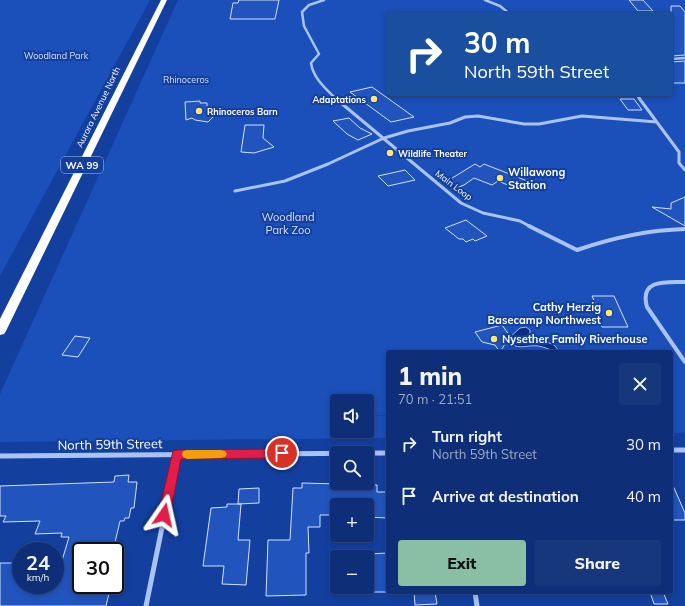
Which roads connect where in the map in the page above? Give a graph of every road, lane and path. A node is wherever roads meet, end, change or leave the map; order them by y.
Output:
1 (164, 0) edge
2 (324, 0) edge
3 (485, 0) edge
4 (508, 12) edge
5 (685, 58) edge
6 (673, 59) edge
7 (638, 96) edge
8 (657, 122) junction
9 (384, 138) junction
10 (685, 170) edge
11 (235, 191) dead end
12 (685, 229) edge
13 (685, 282) edge
14 (0, 331) edge
15 (685, 362) edge
16 (673, 450) edge
17 (685, 450) edge
18 (386, 453) edge
19 (177, 454) junction
20 (0, 456) edge
21 (475, 594) edge
22 (146, 606) edge
23 (477, 606) edge

1 - 14 highway, Aurora Avenue North / WA 99
2 - 9 street, Main Loop
3 - 4 street
5 - 6 street
7 - 8 street
8 - 9 street
8 - 10 street
9 - 11 street
9 - 12 street, Main Loop
13 - 15 street
16 - 17 street
18 - 19 street, North 59th Street
19 - 20 street, North 59th Street
19 - 22 street
21 - 23 street

